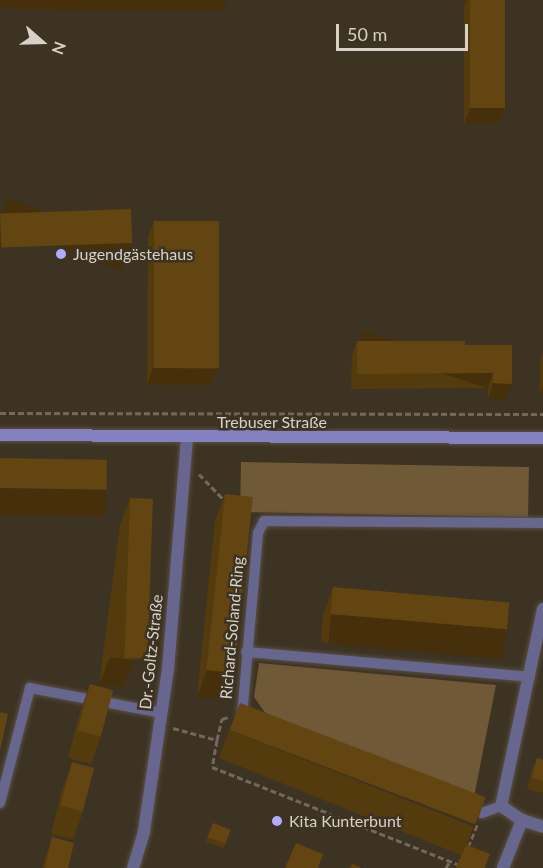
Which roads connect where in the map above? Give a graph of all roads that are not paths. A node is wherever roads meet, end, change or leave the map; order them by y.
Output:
1 (0, 435) edge
2 (187, 438) junction
3 (543, 438) edge
4 (543, 523) edge
5 (543, 609) edge
6 (246, 652) junction
7 (530, 677) junction
8 (161, 719) junction
9 (247, 723) edge
10 (0, 803) edge
11 (460, 804) edge
12 (501, 806) junction
13 (522, 820) junction
14 (543, 827) edge
15 (134, 868) edge
16 (503, 868) edge

1 - 2 street, Trebuser Straße
2 - 3 street, Trebuser Straße
2 - 8 street, Dr.-Goltz-Straße
4 - 6 lane, Richard-Soland-Ring
5 - 7 street
6 - 7 lane
6 - 9 lane, Richard-Soland-Ring
7 - 12 street
8 - 10 lane
8 - 15 street, Dr.-Goltz-Straße
11 - 12 lane
12 - 13 street
13 - 14 street
13 - 16 street

